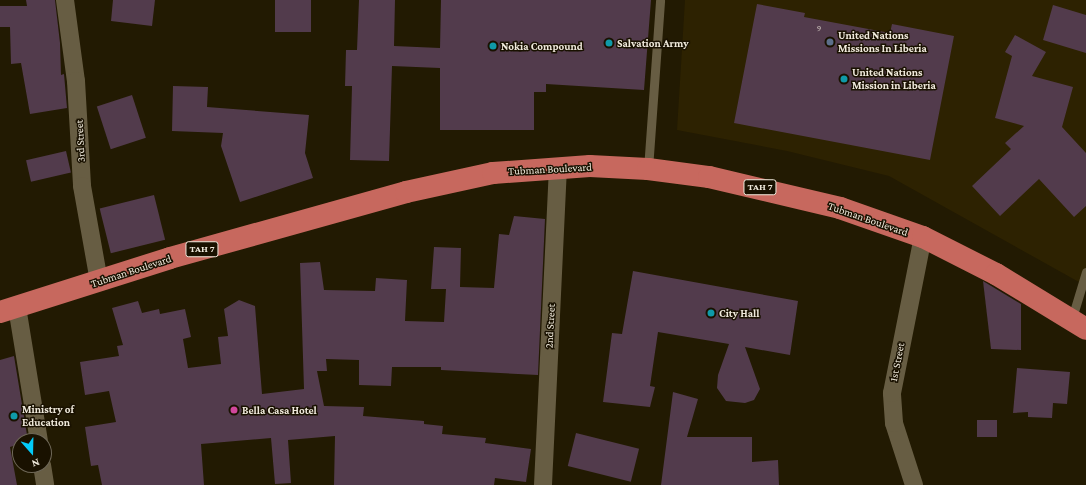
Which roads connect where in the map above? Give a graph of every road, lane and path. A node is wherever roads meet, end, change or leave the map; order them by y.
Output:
1 (65, 0) edge
2 (660, 0) edge
3 (558, 167) junction
4 (648, 169) junction
5 (923, 237) junction
6 (1086, 272) edge
7 (99, 281) junction
8 (9, 310) edge
9 (1079, 324) edge
10 (36, 433) edge
11 (44, 473) edge
12 (46, 485) edge
13 (543, 485) edge
14 (914, 485) edge

1 - 7 street, 3rd Street
2 - 4 lane
3 - 4 highway, Tubman Boulevard / TAH 7
3 - 7 highway, Tubman Boulevard / TAH 7
3 - 13 street, 2nd Street
4 - 5 highway, Tubman Boulevard / TAH 7
5 - 9 highway, Tubman Boulevard / TAH 7
5 - 14 street, 1st Street
6 - 9 lane
7 - 8 highway, Tubman Boulevard / TAH 7
8 - 10 street
11 - 12 street

